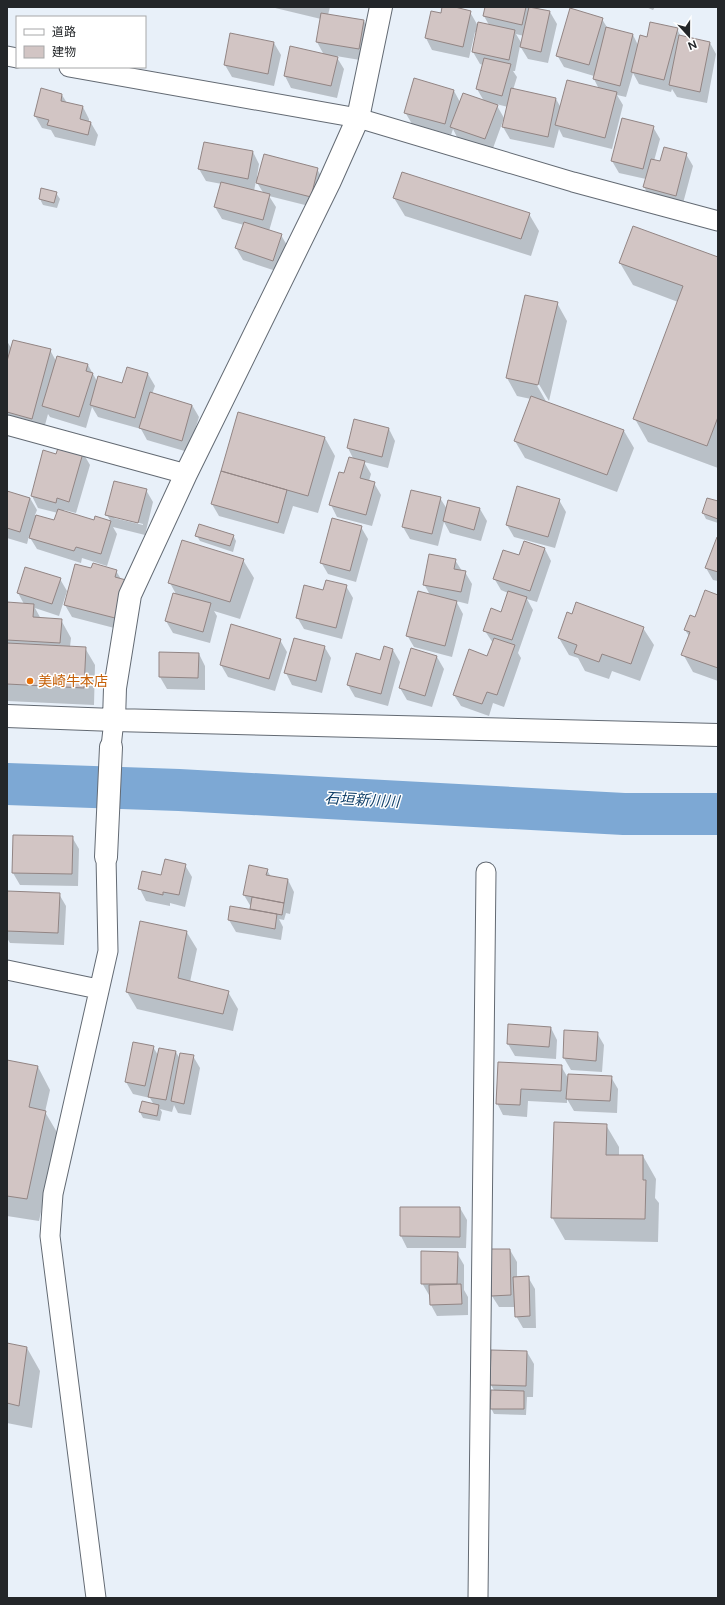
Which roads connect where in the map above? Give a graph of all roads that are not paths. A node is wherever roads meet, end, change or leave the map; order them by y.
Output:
1 (381, 7) edge
2 (75, 68) edge
3 (358, 118) junction
4 (718, 221) edge
5 (7, 425) edge
6 (186, 474) junction
7 (7, 716) edge
8 (114, 720) junction
9 (718, 735) edge
10 (111, 747) joint
11 (106, 856) joint
12 (486, 872) dead end
13 (7, 970) edge
14 (98, 989) junction
15 (96, 1598) edge
16 (478, 1598) edge

1 - 3 street
2 - 3 street
3 - 4 street
3 - 6 street
5 - 6 street
6 - 8 street
7 - 8 street
8 - 9 street
8 - 10 street
10 - 11 street
11 - 14 street
12 - 16 street
13 - 14 street
14 - 15 street

